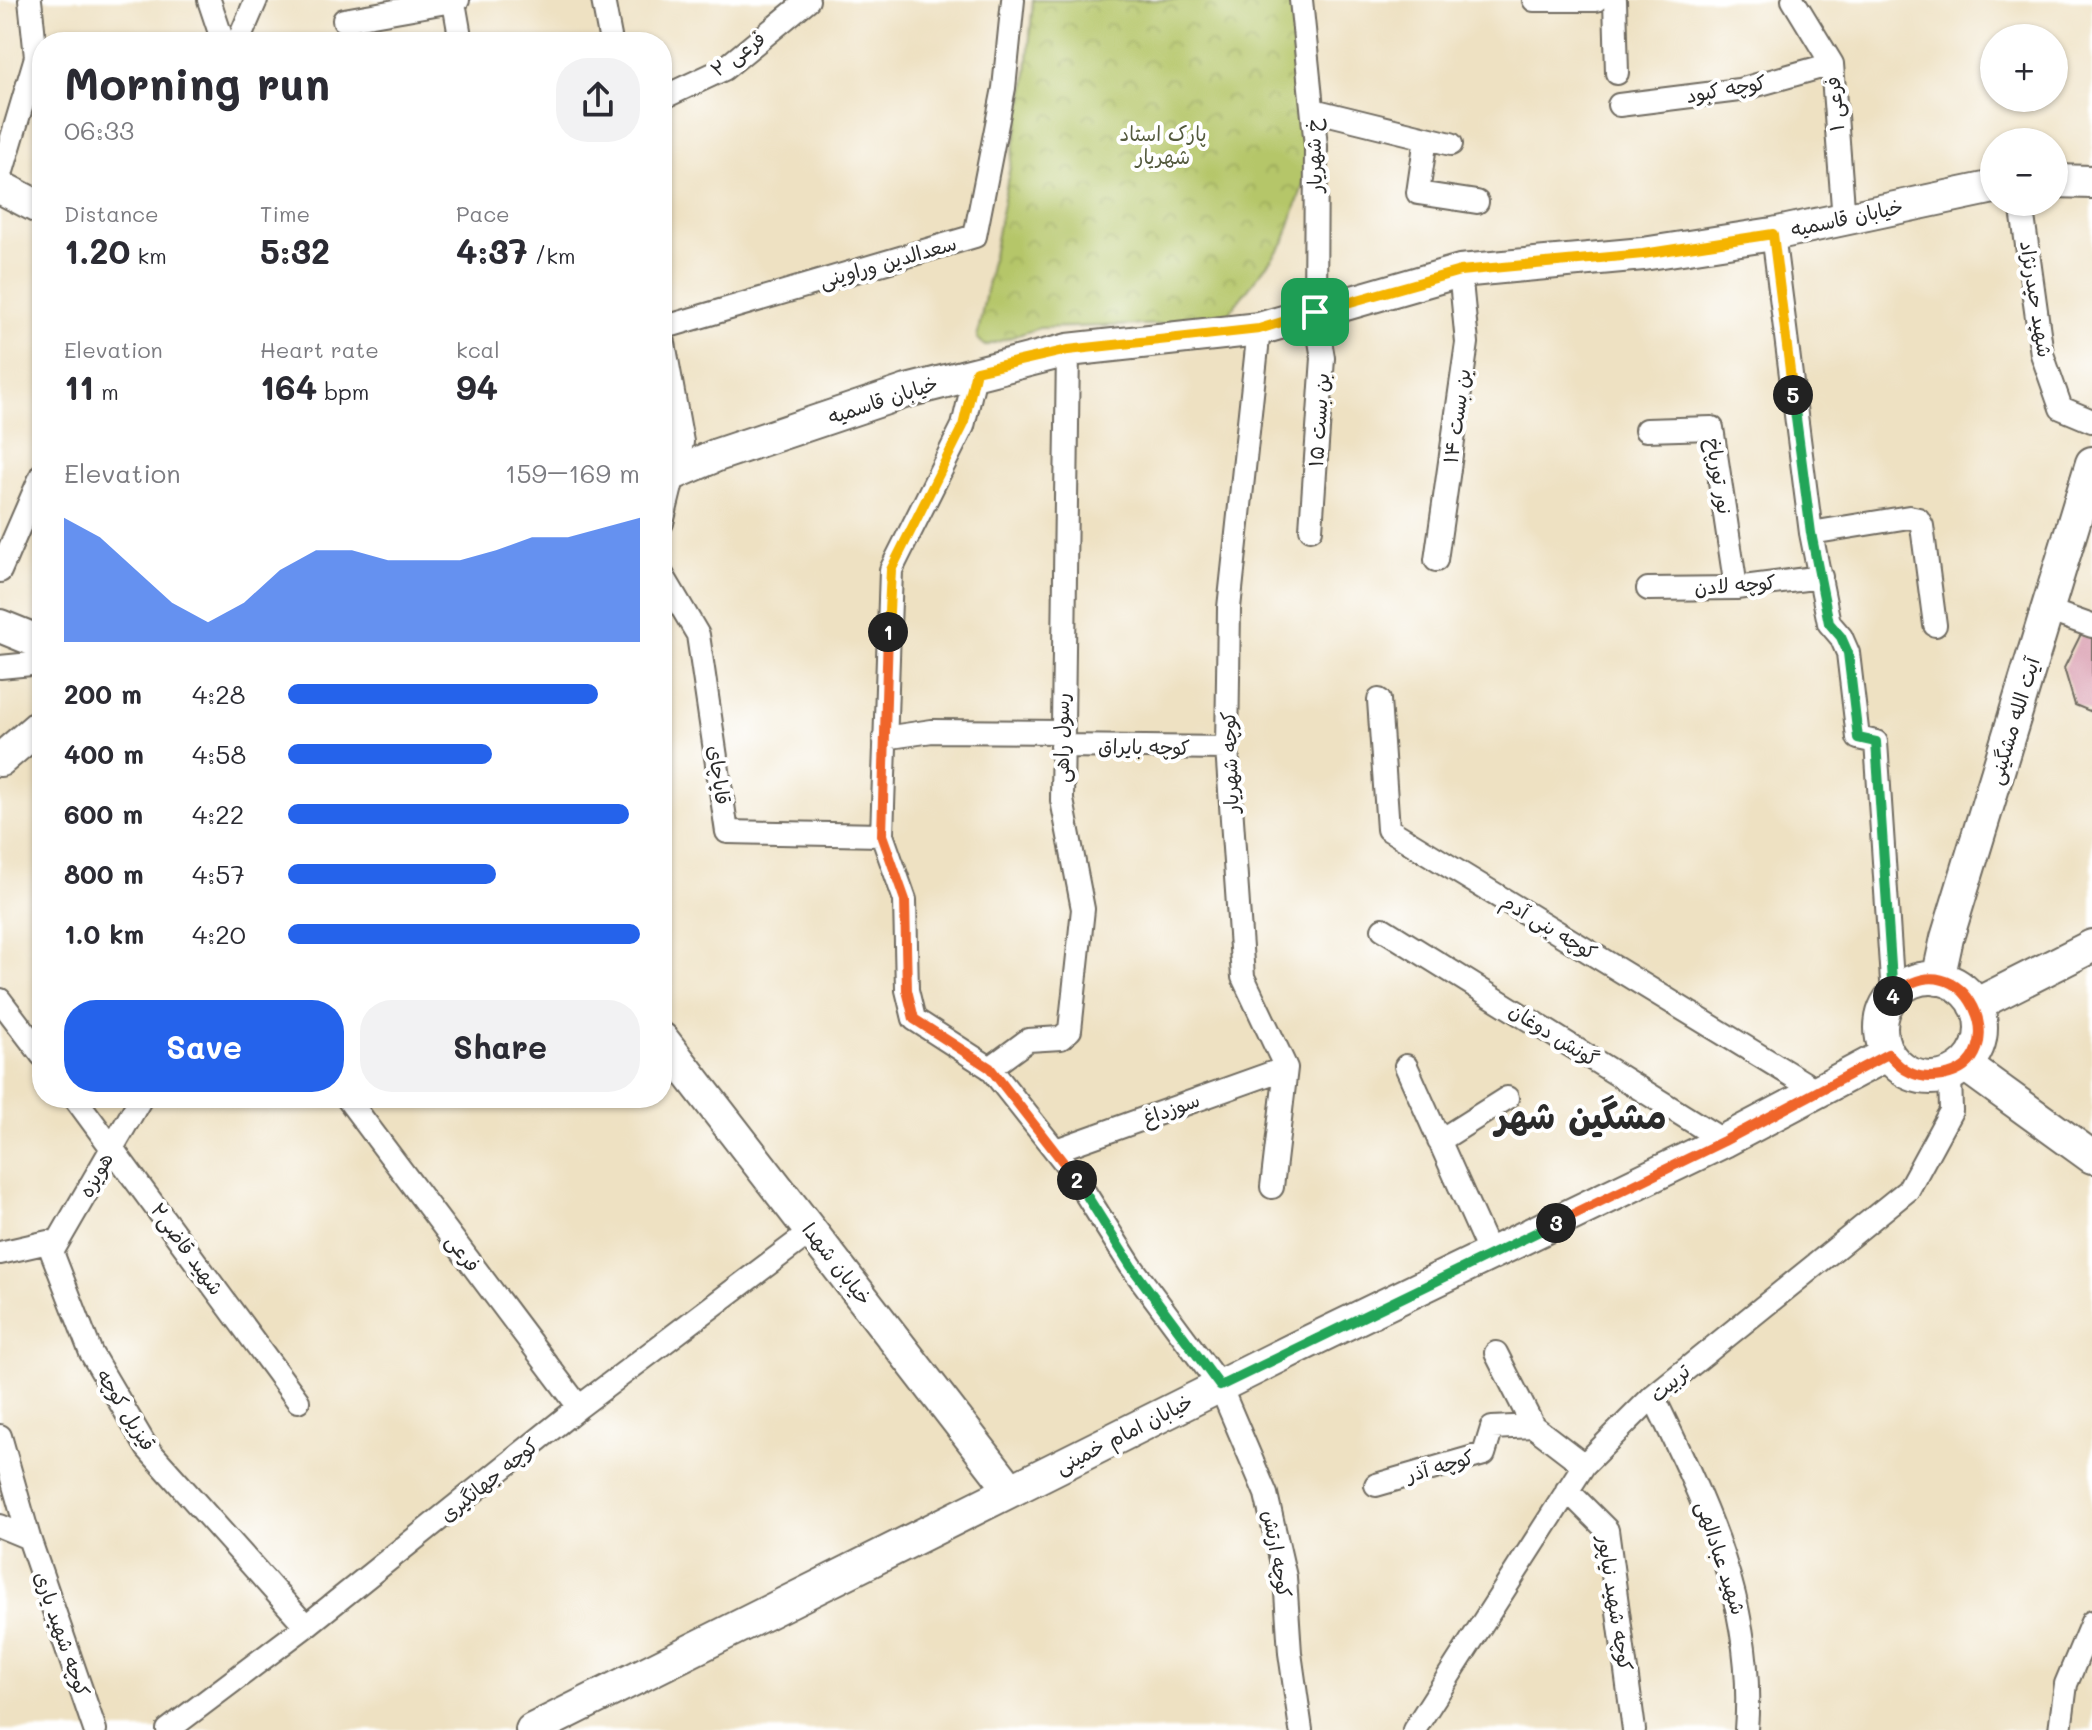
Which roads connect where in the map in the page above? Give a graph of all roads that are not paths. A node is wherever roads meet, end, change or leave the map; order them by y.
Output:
1 (30, 0) edge
2 (209, 0) edge
3 (256, 0) edge
4 (603, 0) edge
5 (808, 0) edge
6 (1013, 0) edge
7 (1301, 0) edge
8 (1534, 0) edge
9 (1596, 0) edge
10 (1615, 0) edge
11 (1793, 0) edge
12 (456, 1) edge
13 (344, 20) dead end
14 (33, 32) edge
15 (220, 32) edge
16 (242, 32) edge
17 (460, 32) edge
18 (609, 32) edge
19 (1832, 64) junction
20 (32, 70) edge
21 (1617, 73) dead end
22 (672, 93) edge
23 (1619, 105) dead end
24 (1313, 110) junction
25 (1426, 138) junction
26 (1451, 144) dead end
27 (0, 178) edge
28 (2068, 181) edge
29 (2092, 182) edge
30 (0, 187) edge
31 (1980, 190) edge
32 (1477, 202) dead end
33 (32, 204) edge
34 (2023, 216) edge
35 (1844, 220) junction
36 (1773, 234) junction
37 (1460, 271) junction
38 (1315, 312) junction
39 (672, 327) edge
40 (1259, 329) junction
41 (1068, 350) junction
42 (976, 371) junction
43 (672, 386) edge
44 (2092, 421) edge
45 (1646, 430) dead end
46 (2092, 463) edge
47 (672, 464) edge
48 (672, 472) edge
49 (32, 497) edge
50 (1311, 529) dead end
51 (1811, 533) junction
52 (1436, 560) dead end
53 (0, 571) edge
54 (1821, 577) junction
55 (1736, 588) junction
56 (1648, 589) dead end
57 (672, 591) edge
58 (2047, 610) junction
59 (1935, 625) dead end
60 (0, 626) edge
61 (2092, 626) edge
62 (32, 639) edge
63 (32, 664) edge
64 (0, 667) edge
65 (1379, 700) dead end
66 (32, 733) edge
67 (884, 738) junction
68 (1061, 739) junction
69 (1227, 748) junction
70 (0, 760) edge
71 (882, 835) junction
72 (1383, 929) dead end
73 (2092, 946) edge
74 (1938, 979) junction
75 (1893, 996) junction
76 (0, 1000) edge
77 (1975, 1005) junction
78 (32, 1042) edge
79 (672, 1052) edge
80 (1888, 1054) junction
81 (1406, 1066) dead end
82 (990, 1068) junction
83 (1286, 1068) junction
84 (1957, 1070) junction
85 (1819, 1092) junction
86 (1507, 1098) dead end
87 (82, 1108) edge
88 (135, 1108) edge
89 (355, 1108) edge
90 (1439, 1141) junction
91 (1724, 1141) junction
92 (111, 1146) junction
93 (1056, 1150) junction
94 (2092, 1157) edge
95 (1272, 1187) dead end
96 (812, 1231) junction
97 (52, 1252) junction
98 (0, 1253) edge
99 (1490, 1254) junction
100 (1496, 1353) dead end
101 (1220, 1386) junction
102 (1653, 1396) junction
103 (298, 1401) dead end
104 (579, 1407) junction
105 (1533, 1426) junction
106 (0, 1436) edge
107 (1584, 1465) junction
108 (1376, 1485) dead end
109 (1011, 1490) junction
110 (1567, 1490) junction
111 (0, 1526) edge
112 (29, 1538) junction
113 (2092, 1622) edge
114 (306, 1626) junction
115 (95, 1730) edge
116 (168, 1730) edge
117 (532, 1730) edge
118 (1301, 1730) edge
119 (1414, 1730) edge
120 (1634, 1730) edge
121 (1746, 1730) edge
122 (2060, 1730) edge

1 - 14 street
2 - 15 street
3 - 16 street
4 - 18 street
5 - 22 street, فرعی ۲
6 - 39 street, سعدالدین وراوینی
7 - 24 street, خ شهریار
8 - 9 street
10 - 21 street
11 - 19 street, فرعی ۱
12 - 13 street
12 - 17 street
19 - 23 street, کوچه کبود
19 - 35 street, فرعی ۱
20 - 27 street
24 - 25 street
24 - 38 street, خ شهریار
25 - 26 street
25 - 32 street
28 - 29 main road
30 - 33 main road
31 - 35 main road, خیابان قاسمیه
34 - 44 street, شهید حیدرنژاد
35 - 36 main road, خیابان قاسمیه
36 - 37 main road, خیابان قاسمیه
36 - 51 street
37 - 38 main road, خیابان قاسمیه
37 - 52 street, بن بست ۱۴
38 - 40 main road, خیابان قاسمیه
38 - 50 street, بن بست ۱۵
40 - 41 main road, خیابان قاسمیه
40 - 69 street, کوچه شهریار
41 - 42 main road, خیابان قاسمیه
41 - 68 street, رسول راهی
42 - 48 main road, خیابان قاسمیه
42 - 67 street
43 - 47 street
45 - 55 street, نور تورپاخ
46 - 58 main road, آیت الله مشگینی
49 - 53 street
51 - 54 street
51 - 59 street
54 - 55 street, کوچه لادن
54 - 75 street
55 - 56 street, کوچه لادن
57 - 71 street, قایاچای
58 - 61 street
58 - 74 main road, آیت الله مشگینی
60 - 62 main road
63 - 64 street
65 - 85 street, کوچه بنی آدم
66 - 70 main road
67 - 68 street, کوچه بایراق
67 - 71 street
68 - 69 street, کوچه بایراق
68 - 82 street, رسول راهی
69 - 83 street, کوچه شهریار
71 - 82 street, کوچه ارتش
72 - 91 street, گونش دوغان
73 - 77 main road
74 - 75 main road
74 - 77 main road
75 - 80 main road
76 - 78 street
77 - 84 main road
79 - 96 main road, خیابان شهدا
80 - 84 main road
80 - 85 main road, خیابان امام خمینی
81 - 90 street
82 - 93 street, کوچه ارتش
83 - 93 street, سوزداغ
83 - 95 street
84 - 94 main road
84 - 102 street, تربیت
85 - 91 main road, خیابان امام خمینی
86 - 90 street
87 - 92 street, شهید قاضی۲
88 - 92 street, هویزه
89 - 104 street, فرعی
90 - 99 street
91 - 99 main road, خیابان امام خمینی
92 - 97 street, هویزه
92 - 103 street, شهید قاضی۲
93 - 101 street, کوچه ارتش
96 - 104 street, کوچه جهانگیری
96 - 109 main road, خیابان شهدا
97 - 98 street
97 - 114 street, قیزیل کوچه
99 - 101 main road, خیابان امام خمینی
100 - 105 street
101 - 109 main road, خیابان امام خمینی
101 - 118 street, کوچه ارتش
102 - 107 street, تربیت
102 - 121 street, شهید عبادالهی
104 - 114 street, کوچه جهانگیری
105 - 107 street
105 - 108 street, کوچه آذر
106 - 112 street, کوچه شهید یاری
107 - 110 street, تربیت
109 - 117 main road, خیابان امام خمینی
110 - 119 street, تربیت
110 - 120 street, کوچه شهید نیاپور
111 - 112 street
112 - 115 street, کوچه شهید یاری
113 - 122 street
114 - 116 street, کوچه جهانگیری

